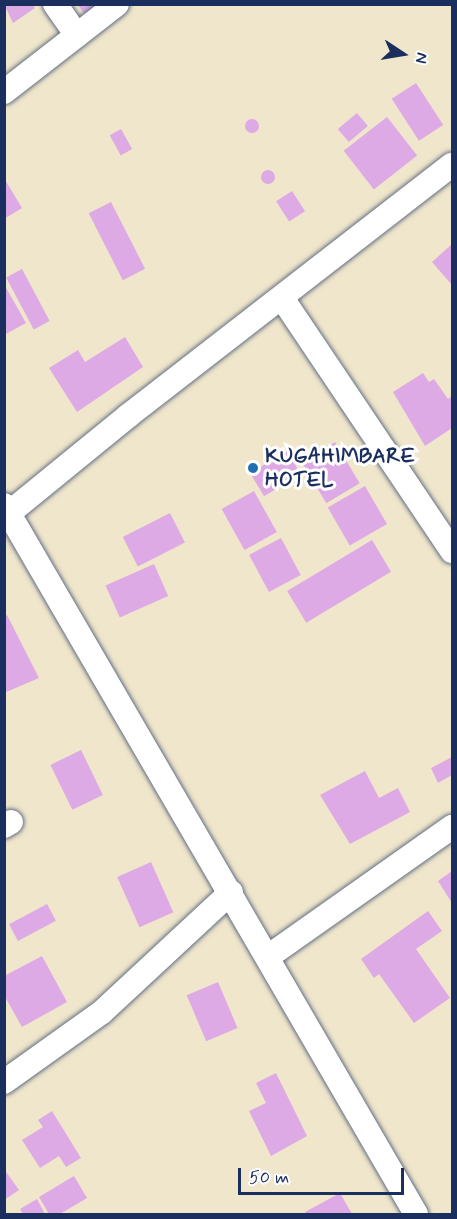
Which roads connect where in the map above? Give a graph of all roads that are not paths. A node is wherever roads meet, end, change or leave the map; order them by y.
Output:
1 (55, 4) edge
2 (117, 4) edge
3 (77, 35) junction
4 (4, 92) edge
5 (453, 165) edge
6 (282, 298) junction
7 (7, 509) edge
8 (453, 551) edge
9 (453, 827) edge
10 (231, 892) junction
11 (269, 956) junction
12 (4, 1082) edge
13 (416, 1215) edge

1 - 3 street
2 - 3 street
3 - 4 street
5 - 6 street
6 - 7 street
6 - 8 street
7 - 10 street
9 - 11 street
10 - 11 street
10 - 12 street
11 - 13 street

